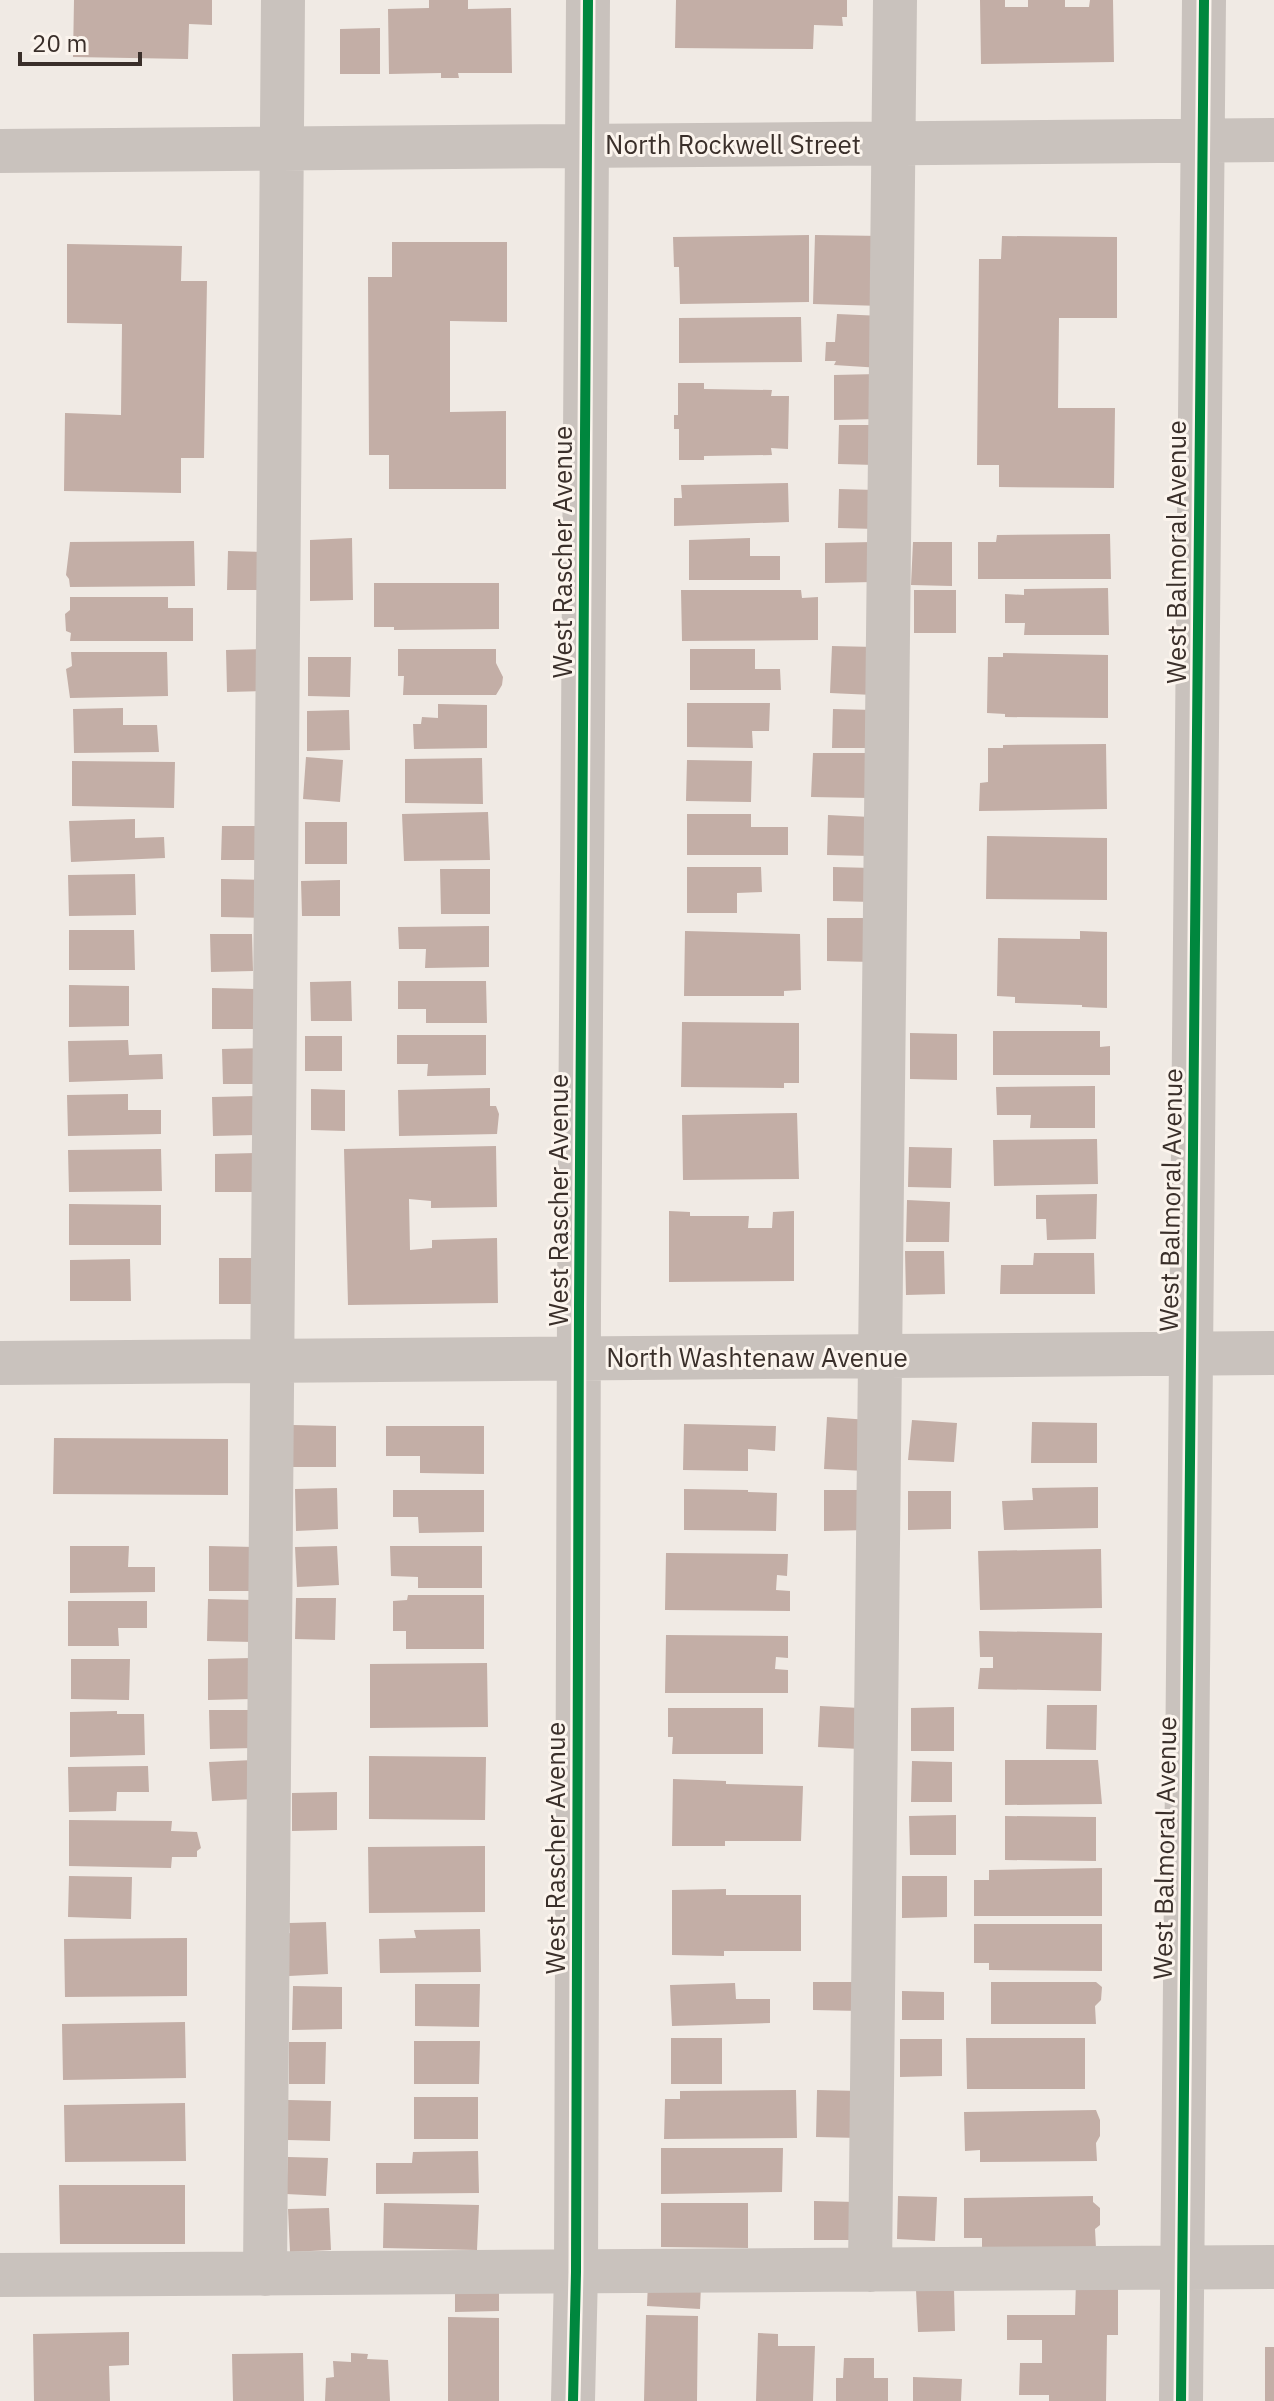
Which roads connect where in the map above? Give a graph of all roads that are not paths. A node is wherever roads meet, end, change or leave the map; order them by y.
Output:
1 (283, 0) edge
2 (588, 0) edge
3 (895, 0) edge
4 (1204, 0) edge
5 (1274, 140) edge
6 (1201, 141) junction
7 (893, 143) junction
8 (587, 145) junction
9 (282, 148) junction
10 (0, 151) edge
11 (1274, 1353) edge
12 (1190, 1354) junction
13 (880, 1356) junction
14 (579, 1358) junction
15 (272, 1361) junction
16 (0, 1363) edge
17 (1274, 2267) edge
18 (1182, 2268) junction
19 (870, 2270) junction
20 (576, 2272) junction
21 (265, 2274) junction
22 (0, 2275) edge
23 (573, 2401) edge
24 (1181, 2401) edge

1 - 9 street
2 - 8 street, West Rascher Avenue
3 - 7 street
4 - 6 street, West Balmoral Avenue
5 - 6 street, North Rockwell Street
6 - 7 street, North Rockwell Street
6 - 12 street, West Balmoral Avenue
7 - 8 street, North Rockwell Street
7 - 13 street
8 - 9 street, North Rockwell Street
8 - 14 street, West Rascher Avenue
9 - 10 street, North Rockwell Street
9 - 15 street
11 - 12 street, North Washtenaw Avenue
12 - 13 street, North Washtenaw Avenue
12 - 18 street, West Balmoral Avenue
13 - 14 street, North Washtenaw Avenue
13 - 19 street
14 - 15 street, North Washtenaw Avenue
14 - 20 street, West Rascher Avenue
15 - 16 street, North Washtenaw Avenue
15 - 21 street
17 - 18 street
18 - 19 street
18 - 24 street, West Balmoral Avenue
19 - 20 street
20 - 21 street
20 - 23 street, West Rascher Avenue
21 - 22 street

